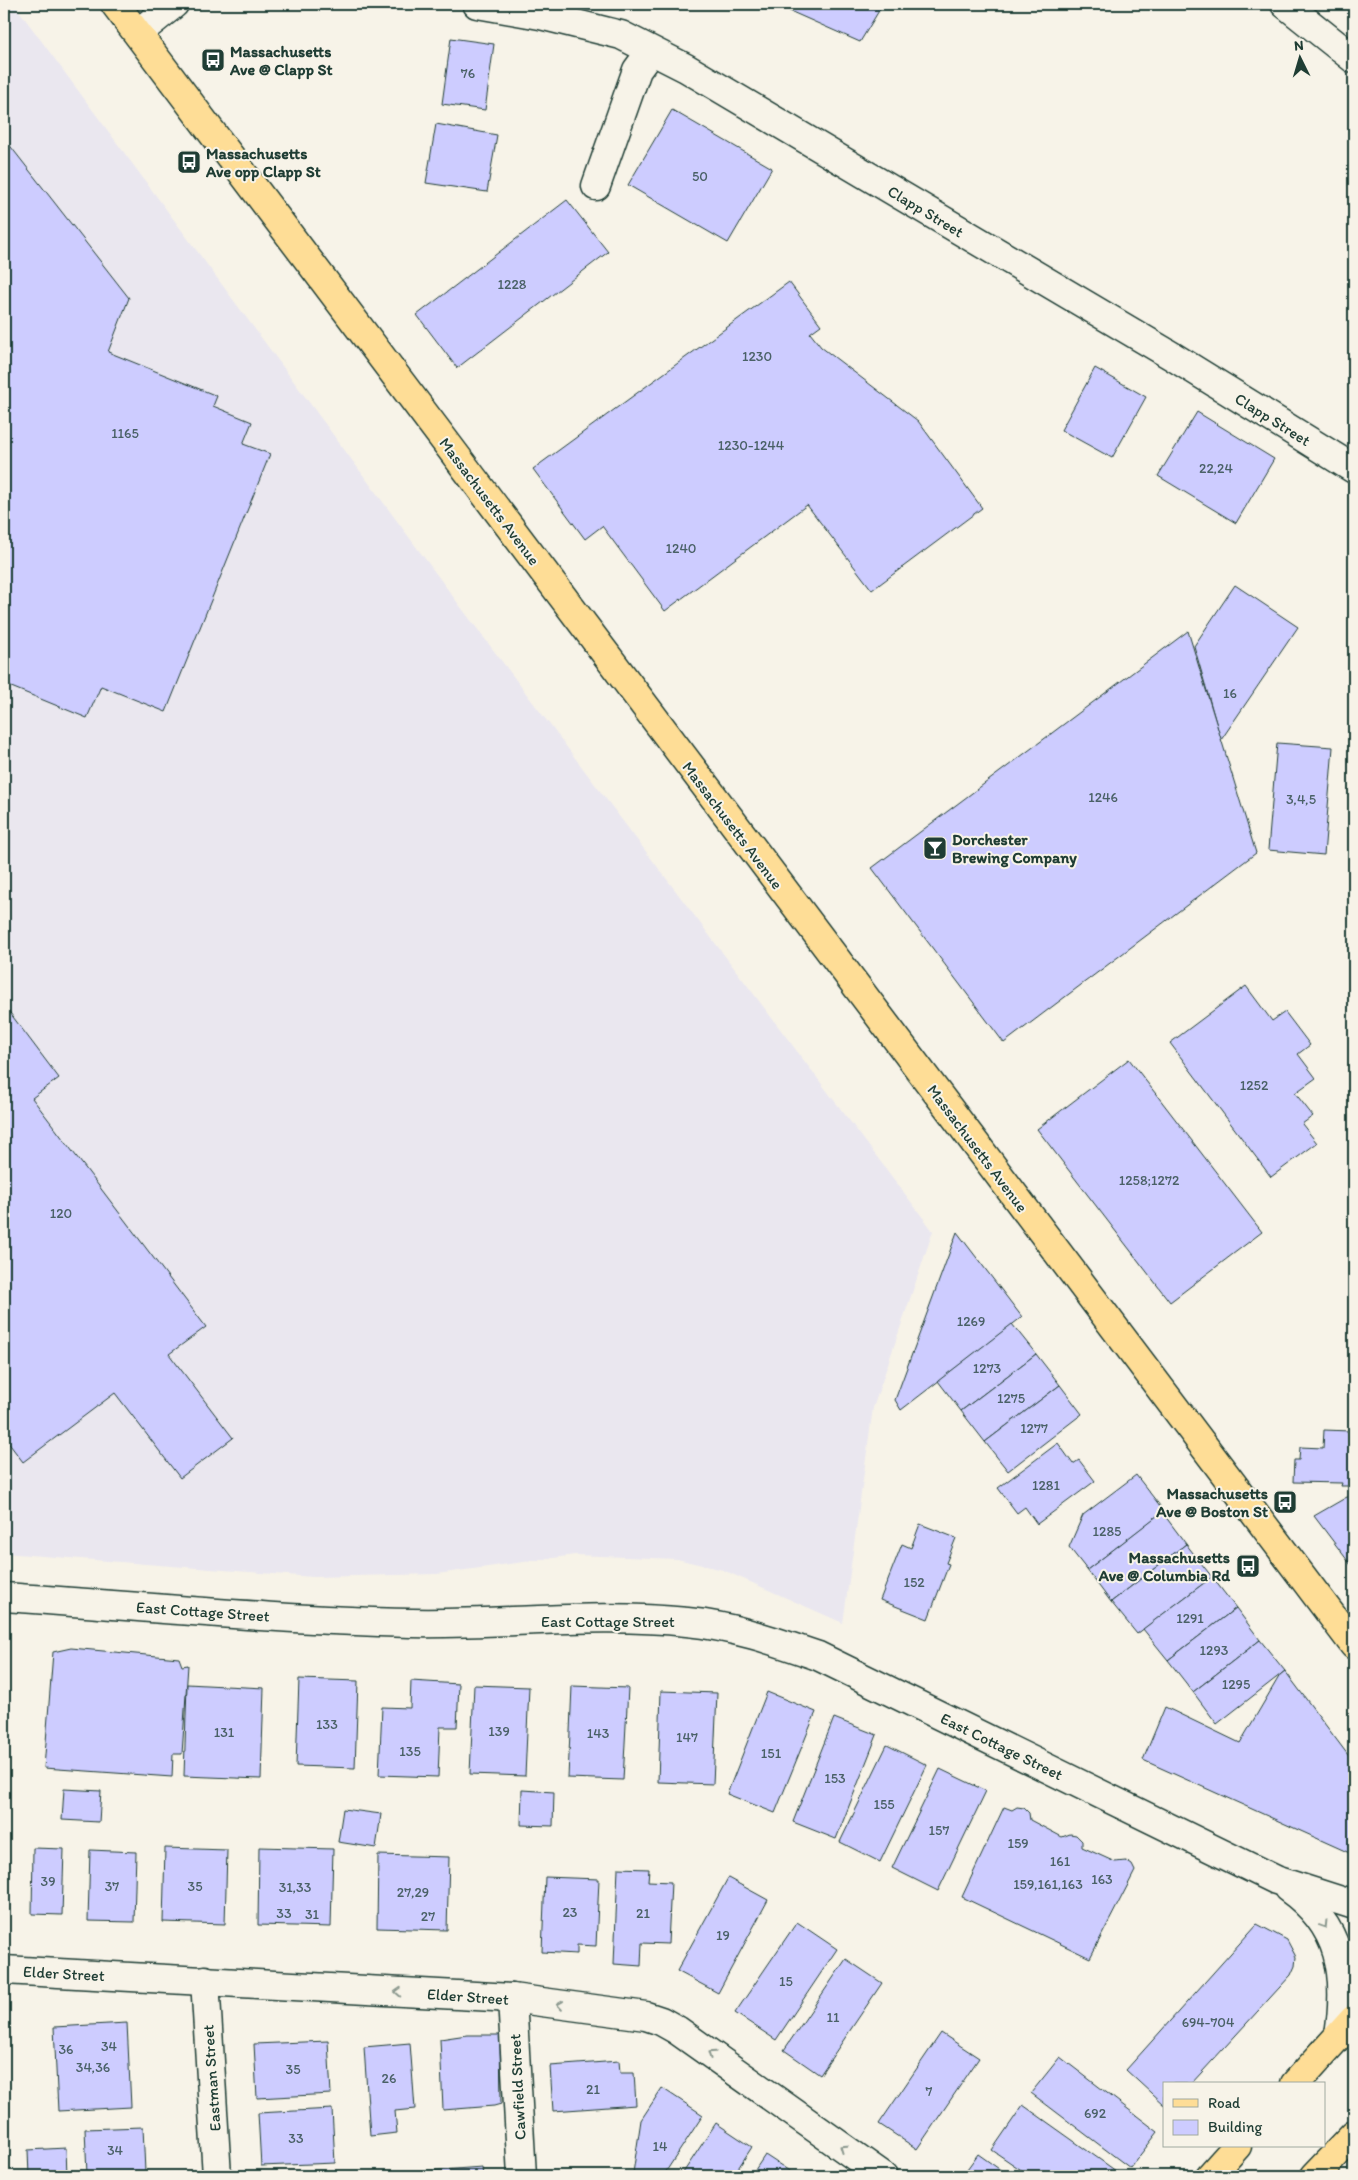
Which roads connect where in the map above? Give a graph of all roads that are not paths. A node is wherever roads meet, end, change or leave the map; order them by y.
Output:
1 (115, 4) edge
2 (174, 4) edge
3 (477, 4) edge
4 (1285, 4) edge
5 (138, 34) junction
6 (651, 51) junction
7 (1354, 59) edge
8 (596, 186) dead end
9 (1354, 469) edge
10 (4, 1597) edge
11 (1354, 1645) edge
12 (1276, 1880) junction
13 (1354, 1905) edge
14 (4, 1970) edge
15 (205, 1980) junction
16 (512, 1998) junction
17 (1347, 2028) edge
18 (1297, 2082) edge
19 (1354, 2136) edge
20 (1235, 2148) edge
21 (217, 2176) edge
22 (522, 2176) edge
23 (883, 2176) edge
24 (1210, 2176) edge
25 (1315, 2176) edge

1 - 5 main road, Massachusetts Avenue
2 - 5 street
3 - 6 street, Clapp Street
4 - 7 street
5 - 11 main road, Massachusetts Avenue
6 - 8 street
6 - 9 street, Clapp Street
10 - 12 street, East Cottage Street
12 - 13 street, East Cottage Street
12 -> 17 street, East Cottage Street
14 - 15 street, Elder Street
16 -> 15 street, Elder Street
15 - 21 street, Eastman Street
16 - 22 street, Cawfield Street
23 -> 16 street, Elder Street
17 - 18 main road
19 - 25 main road
20 - 24 main road

